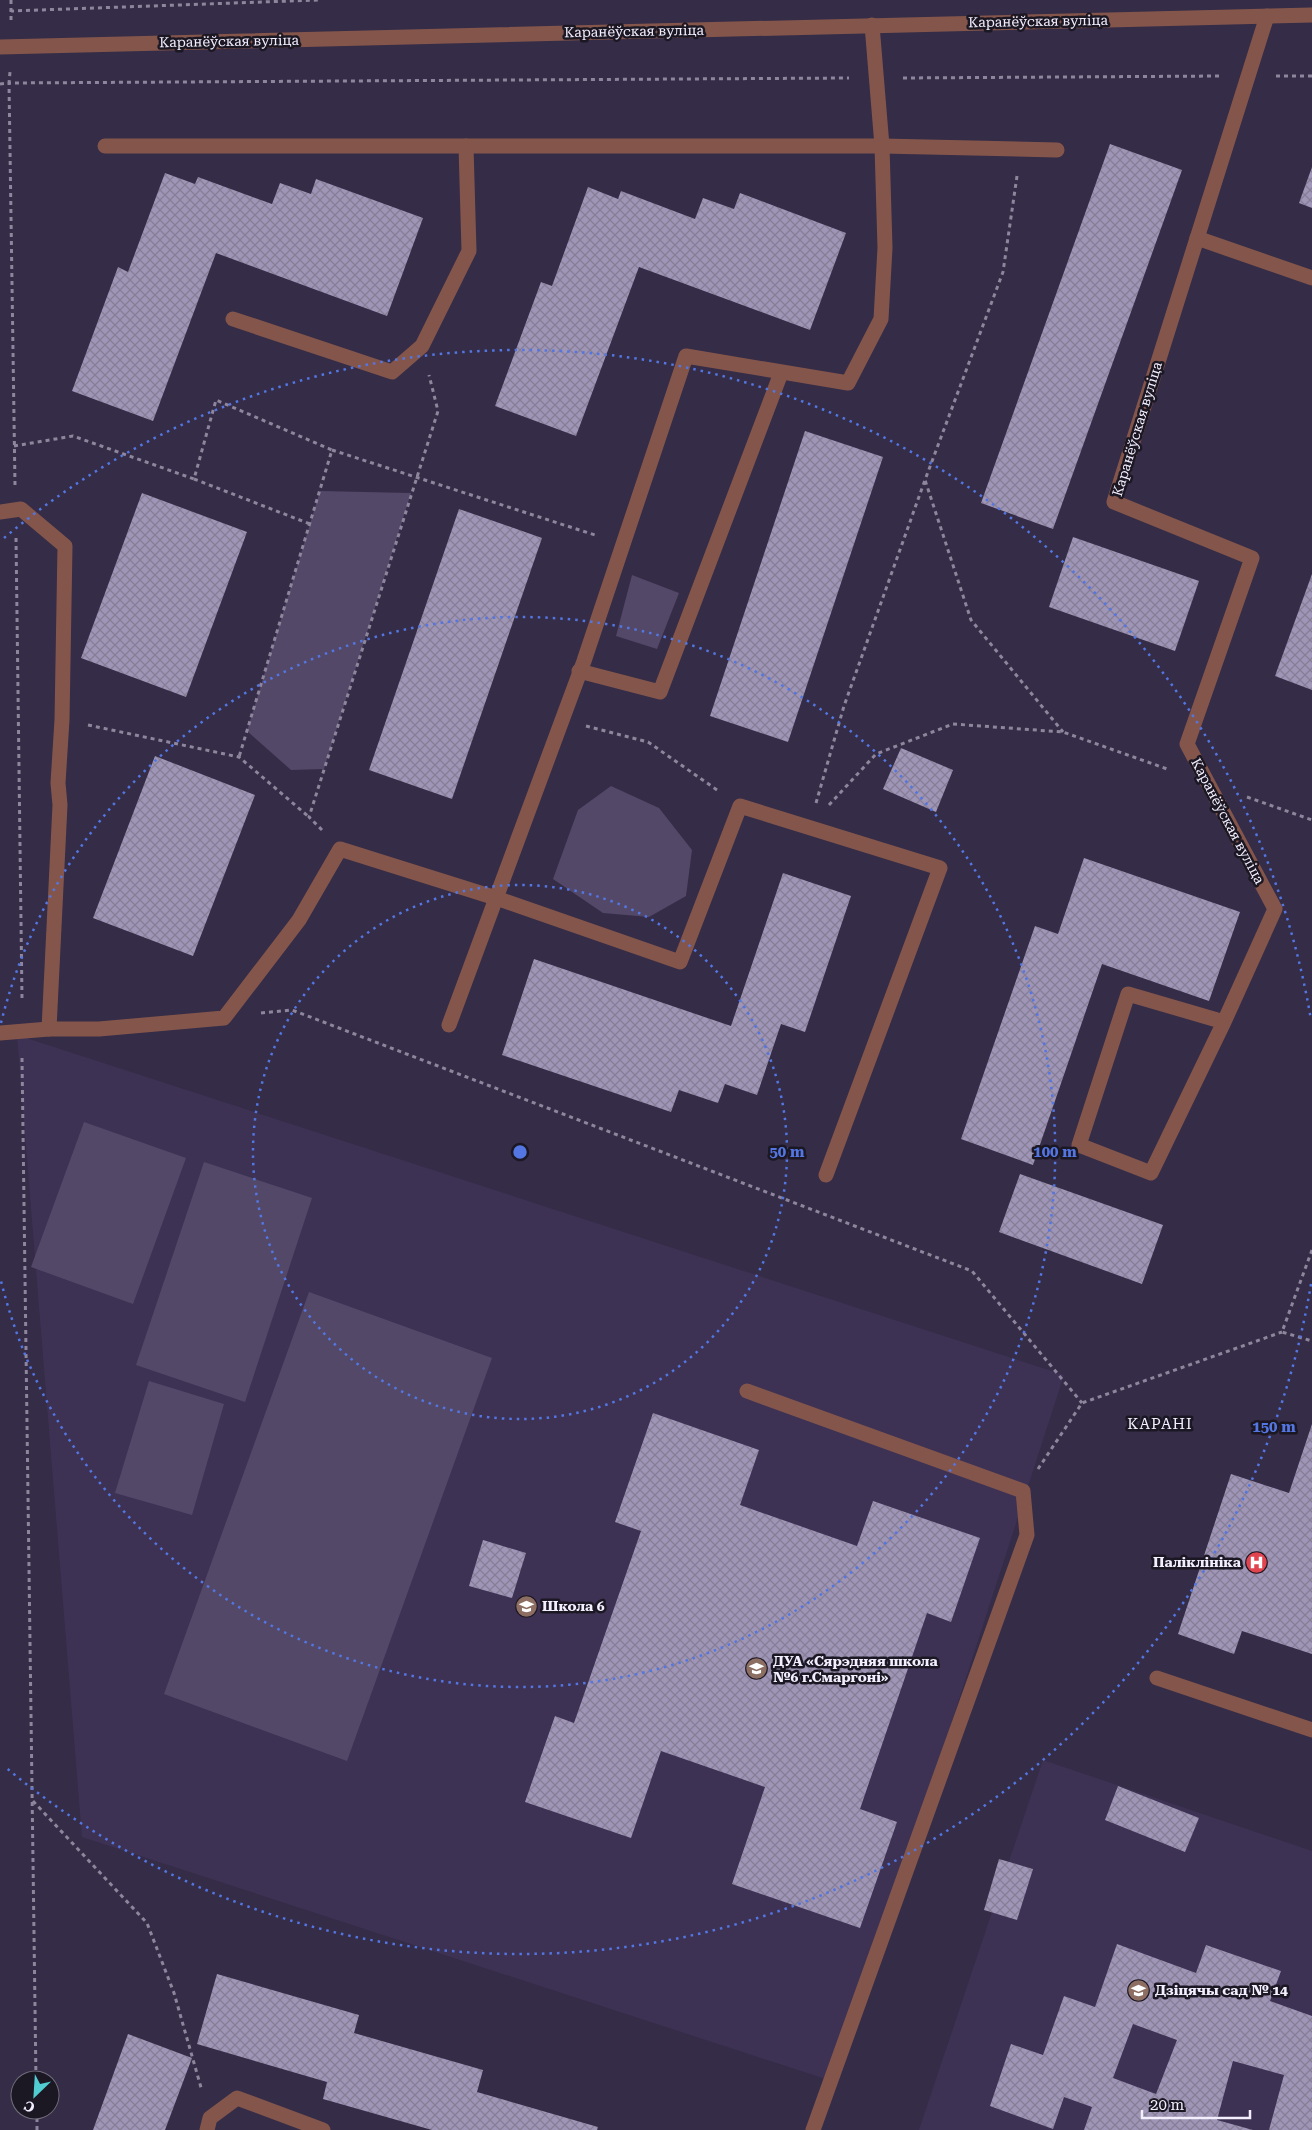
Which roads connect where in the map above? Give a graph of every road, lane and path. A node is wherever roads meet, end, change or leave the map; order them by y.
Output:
1 (11, 0) edge
2 (318, 0) edge
3 (11, 11) junction
4 (1312, 15) edge
5 (1267, 16) junction
6 (872, 25) junction
7 (5, 46) edge
8 (1248, 76) junction
9 (1312, 76) edge
10 (875, 78) junction
11 (9, 83) junction
12 (0, 84) edge
13 (105, 146) dead end
14 (466, 146) junction
15 (882, 146) junction
16 (1021, 148) junction
17 (1057, 150) dead end
18 (1197, 238) junction
19 (1312, 278) edge
20 (233, 319) dead end
21 (422, 346) junction
22 (781, 372) junction
23 (14, 446) junction
24 (332, 450) junction
25 (417, 477) junction
26 (194, 479) junction
27 (926, 480) junction
28 (8, 511) edge
29 (310, 524) junction
30 (623, 544) junction
31 (580, 671) junction
32 (62, 720) junction
33 (562, 720) junction
34 (1063, 732) junction
35 (239, 757) junction
36 (1208, 784) junction
37 (740, 806) junction
38 (309, 817) junction
39 (1312, 820) edge
40 (809, 827) junction
41 (340, 849) junction
42 (496, 898) junction
43 (224, 1018) junction
44 (1224, 1022) junction
45 (449, 1025) dead end
46 (49, 1029) junction
47 (22, 1031) junction
48 (0, 1033) edge
49 (826, 1175) dead end
50 (1312, 1250) edge
51 (1282, 1332) junction
52 (1312, 1340) edge
53 (747, 1391) dead end
54 (1082, 1403) junction
55 (1023, 1491) junction
56 (1157, 1678) dead end
57 (1312, 1730) edge
58 (32, 1800) junction
59 (36, 2070) edge
60 (208, 2124) edge
61 (323, 2130) edge
62 (813, 2130) edge

1 - 3 path
2 - 3 path
3 - 7 path
4 - 5 street, Каранёўская вуліца
5 - 6 street, Каранёўская вуліца
5 - 8 street, Каранёўская вуліца
6 - 7 street, Каранёўская вуліца
6 - 10 street
7 - 11 path
8 - 9 path
8 - 10 path
8 - 18 street, Каранёўская вуліца
10 - 11 path
10 - 15 street
11 - 12 path
11 - 23 path
13 - 14 street
14 - 15 street
14 - 21 street
15 - 16 street
15 - 22 street
16 - 17 street
16 - 27 path
18 - 19 street
18 - 36 street, Каранёўская вуліца
20 - 21 street
21 - 25 path
22 - 30 street
22 - 31 street
23 - 26 path
23 - 28 path
24 - 25 path
24 - 26 path
24 - 29 path
25 - 30 path
25 - 38 path
26 - 29 path
27 - 34 path
27 - 40 path
28 - 32 street
28 - 47 path
29 - 35 path
30 - 31 street
31 - 33 street
32 - 35 path
32 - 46 street
33 - 37 path
33 - 42 street
34 - 36 path
34 - 40 path
35 - 38 path
36 - 39 path
36 - 44 street, Каранёўская вуліца
37 - 40 street
37 - 42 street
38 - 41 path
40 - 49 street
41 - 42 street
41 - 43 street
42 - 45 street
43 - 46 street
43 - 54 path
44 - 44 street, Каранёўская вуліца
46 - 47 street
47 - 48 street
47 - 58 path
50 - 51 path
51 - 52 path
51 - 54 path
53 - 55 street
54 - 55 path
55 - 62 street
56 - 57 street
58 - 59 path
58 - 60 path
60 - 61 street

